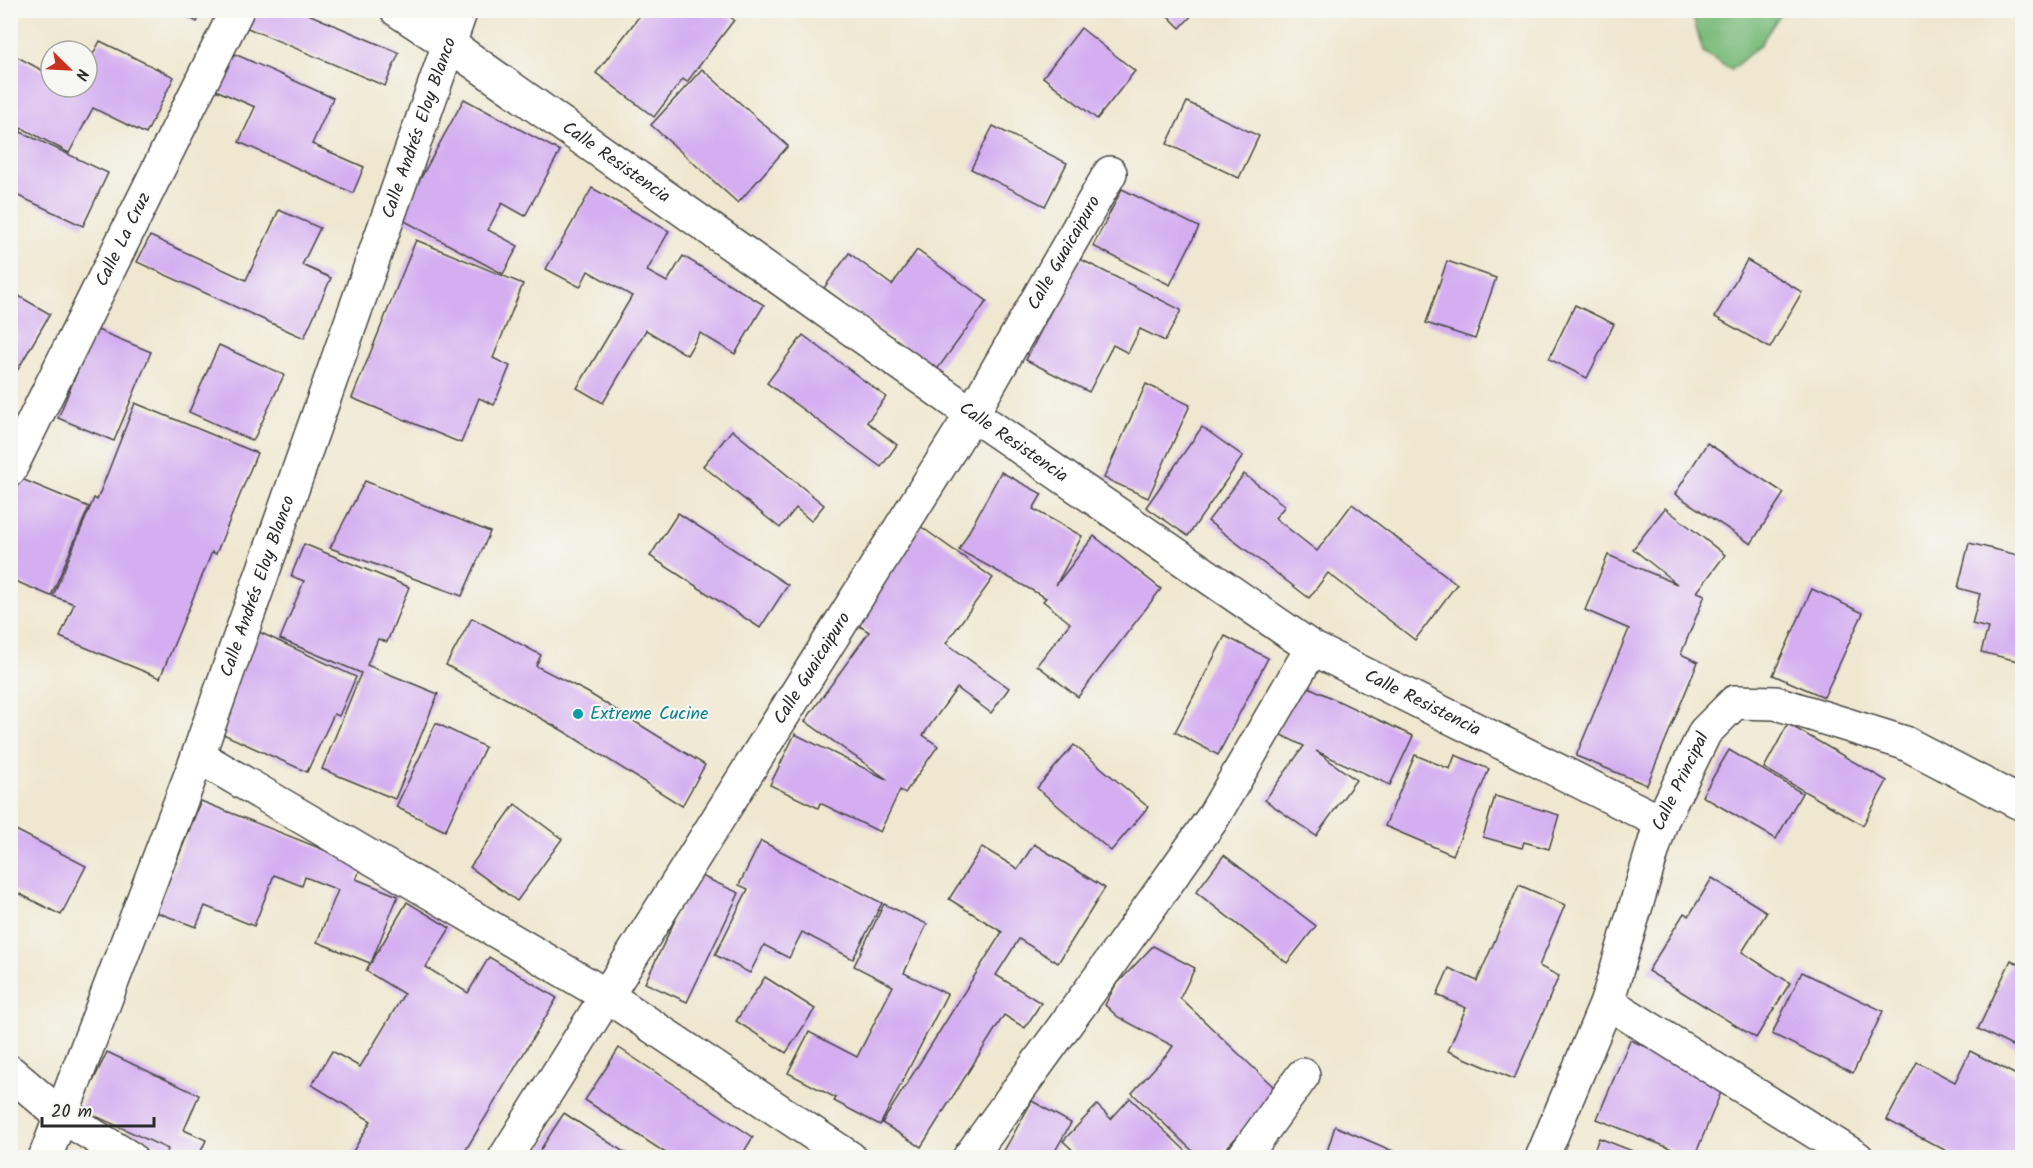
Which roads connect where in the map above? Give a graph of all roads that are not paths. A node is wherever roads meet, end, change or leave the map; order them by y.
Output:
1 (237, 10) edge
2 (397, 10) edge
3 (461, 10) edge
4 (450, 45) junction
5 (1110, 173) dead end
6 (972, 414) junction
7 (10, 469) edge
8 (1312, 648) junction
9 (198, 756) junction
10 (2018, 802) dead end
11 (1661, 822) junction
12 (608, 996) junction
13 (1607, 1002) junction
14 (10, 1072) edge
15 (1303, 1075) dead end
16 (60, 1115) junction
17 (45, 1158) edge
18 (130, 1158) edge
19 (504, 1158) edge
20 (850, 1158) edge
21 (969, 1158) edge
22 (1243, 1158) edge
23 (1542, 1158) edge
24 (1857, 1158) edge

1 - 7 street, Calle La Cruz
2 - 4 street, Calle Resistencia
3 - 4 street, Calle Andrés Eloy Blanco
4 - 6 street, Calle Resistencia
4 - 9 street, Calle Andrés Eloy Blanco
5 - 6 street, Calle Guaicaipuro
6 - 8 street, Calle Resistencia
6 - 12 street, Calle Guaicaipuro
8 - 11 street, Calle Resistencia
8 - 21 street
9 - 12 street
9 - 16 street, Calle Andrés Eloy Blanco
10 - 11 street, Calle Principal
11 - 13 street, Calle Principal
12 - 19 street, Calle Guaicaipuro
12 - 20 street
13 - 23 street, Calle Principal
13 - 24 street
14 - 16 street
15 - 22 street
16 - 17 street, Calle Andrés Eloy Blanco
16 - 18 street

